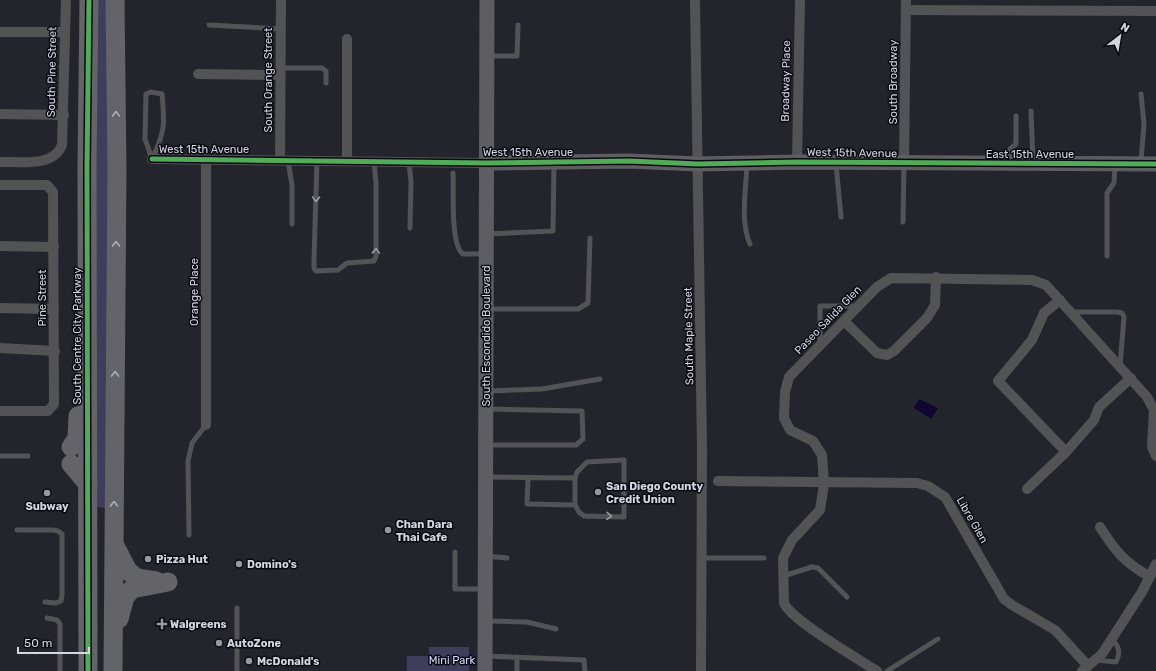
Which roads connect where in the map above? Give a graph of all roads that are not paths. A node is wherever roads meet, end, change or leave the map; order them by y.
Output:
1 (66, 0) edge
2 (90, 0) edge
3 (115, 0) edge
4 (280, 0) edge
5 (488, 0) edge
6 (695, 0) edge
7 (800, 0) edge
8 (906, 0) edge
9 (1136, 0) edge
10 (906, 10) junction
11 (1136, 11) junction
12 (1156, 11) edge
13 (209, 25) dead end
14 (518, 25) dead end
15 (280, 29) junction
16 (0, 32) edge
17 (65, 32) junction
18 (346, 39) dead end
19 (487, 56) junction
20 (280, 72) junction
21 (198, 74) dead end
22 (326, 83) dead end
23 (1141, 94) dead end
24 (1032, 111) dead end
25 (0, 114) edge
26 (64, 115) junction
27 (1016, 116) dead end
28 (152, 159) junction
29 (206, 159) junction
30 (284, 159) junction
31 (317, 160) junction
32 (347, 161) junction
33 (374, 161) junction
34 (0, 162) edge
35 (409, 162) junction
36 (554, 162) junction
37 (797, 162) junction
38 (487, 163) junction
39 (747, 163) junction
40 (836, 163) junction
41 (698, 164) junction
42 (904, 164) junction
43 (1010, 164) junction
44 (1034, 164) junction
45 (1115, 164) junction
46 (1141, 164) junction
47 (1156, 164) edge
48 (453, 173) dead end
49 (0, 185) edge
50 (841, 217) dead end
51 (903, 222) dead end
52 (292, 224) dead end
53 (410, 228) dead end
54 (487, 234) junction
55 (590, 238) dead end
56 (750, 244) dead end
57 (0, 246) edge
58 (54, 247) junction
59 (487, 254) junction
60 (1107, 256) dead end
61 (936, 278) junction
62 (87, 295) junction
63 (1060, 300) junction
64 (859, 306) junction
65 (0, 308) edge
66 (54, 309) junction
67 (487, 309) junction
68 (1071, 312) junction
69 (844, 321) junction
70 (820, 345) junction
71 (0, 348) edge
72 (55, 351) junction
73 (1120, 366) junction
74 (1131, 378) junction
75 (600, 379) dead end
76 (486, 392) junction
77 (486, 409) junction
78 (0, 411) edge
79 (206, 425) joint
80 (486, 445) junction
81 (1066, 452) junction
82 (0, 456) edge
83 (28, 456) dead end
84 (1156, 456) edge
85 (486, 477) junction
86 (528, 478) junction
87 (575, 478) junction
88 (718, 481) dead end
89 (88, 484) junction
90 (824, 484) junction
91 (1027, 489) dead end
92 (576, 506) junction
93 (1100, 527) dead end
94 (17, 530) dead end
95 (189, 535) dead end
96 (113, 543) junction
97 (455, 552) dead end
98 (485, 556) junction
99 (507, 558) dead end
100 (702, 558) junction
101 (764, 558) dead end
102 (1156, 564) edge
103 (783, 576) junction
104 (1150, 577) junction
105 (485, 589) junction
106 (847, 597) dead end
107 (45, 602) dead end
108 (238, 608) dead end
109 (47, 618) dead end
110 (485, 621) junction
111 (556, 629) dead end
112 (938, 639) dead end
113 (1111, 639) junction
114 (113, 640) junction
115 (517, 657) junction
116 (485, 664) edge
117 (1088, 666) edge
118 (60, 671) edge
119 (88, 671) edge
120 (113, 671) edge
121 (237, 671) edge
122 (517, 671) edge
123 (585, 671) edge
124 (701, 671) edge
125 (877, 671) edge
126 (887, 671) edge

1 - 17 street, South Pine Street
2 - 62 highway, South Centre City Parkway
96 -> 3 highway
4 - 15 street, South Orange Street
5 - 19 street, South Escondido Boulevard
6 - 41 street, South Maple Street
7 - 37 street, Broadway Place
8 - 10 street, South Broadway
9 - 11 street
10 - 11 street
10 - 42 street, South Broadway
11 - 12 street
13 - 15 lane
14 - 19 lane
15 - 20 street, South Orange Street
16 - 17 street
17 - 26 street, South Pine Street
18 - 32 street
19 - 38 street, South Escondido Boulevard
20 - 21 street
20 - 22 lane
20 - 30 street, South Orange Street
23 - 46 lane
24 - 44 lane
25 - 26 street
26 - 34 street, South Pine Street
27 - 43 lane
28 - 28 lane
28 - 29 street, West 15th Avenue
29 - 30 street, West 15th Avenue
29 - 79 street, Orange Place
30 - 31 street, West 15th Avenue
30 - 52 lane
31 - 32 street, West 15th Avenue
31 -> 33 lane
32 - 33 street, West 15th Avenue
33 - 35 street, West 15th Avenue
35 - 38 street, West 15th Avenue
35 - 53 lane
36 - 38 street, West 15th Avenue
36 - 41 street, West 15th Avenue
36 - 54 lane
37 - 39 street, West 15th Avenue
37 - 40 street, West 15th Avenue
38 - 54 street, South Escondido Boulevard
39 - 41 street, West 15th Avenue
39 - 56 lane
40 - 42 street, West 15th Avenue
40 - 50 lane
41 - 100 street, South Maple Street
42 - 43 street, East 15th Avenue
42 - 51 lane
43 - 44 street, East 15th Avenue
44 - 45 street, East 15th Avenue
45 - 46 street, East 15th Avenue
45 - 60 lane
46 - 47 street, East 15th Avenue
48 - 59 lane
49 - 58 street, Pine Street
54 - 59 street, South Escondido Boulevard
55 - 67 lane
57 - 58 street
58 - 66 street, Pine Street
59 - 67 street, South Escondido Boulevard
61 - 63 street, Paseo Salida Glen
61 - 64 street, Paseo Salida Glen
61 - 69 street
62 - 89 highway, South Centre City Parkway
62 - 89 highway
63 - 68 street, Paseo Salida Glen
63 - 81 street
64 - 69 street, Paseo Salida Glen
64 - 70 lane
65 - 66 street
66 - 72 street, Pine Street
67 - 76 street, South Escondido Boulevard
68 - 73 street, Paseo Salida Glen
68 - 73 lane
69 - 70 street, Paseo Salida Glen
70 - 90 street, Paseo Salida Glen
71 - 72 street
72 - 78 street, Pine Street
73 - 74 street, Paseo Salida Glen
74 - 81 street
74 - 84 street, Paseo Salida Glen
75 - 76 lane
76 - 77 street, South Escondido Boulevard
77 - 80 street, South Escondido Boulevard
77 - 80 lane
79 - 95 lane
80 - 85 street, South Escondido Boulevard
81 - 91 street
82 - 83 lane
85 - 86 lane
85 - 98 street, South Escondido Boulevard
86 - 87 lane
86 - 92 lane
87 - 92 lane
92 -> 87 lane
88 - 90 street, Libre Glen
89 - 119 highway, South Centre City Parkway
90 - 103 street, Paseo Salida Glen
90 - 117 street, Libre Glen
93 - 104 street
94 - 107 lane
96 - 114 highway
96 - 114 highway
97 - 105 lane
98 - 99 lane
98 - 105 street, South Escondido Boulevard
100 - 101 lane
100 - 124 street, South Maple Street
102 - 104 street
103 - 106 lane
103 - 125 street, Paseo Salida Glen
104 - 113 street
105 - 110 street, South Escondido Boulevard
108 - 121 lane
109 - 118 lane
110 - 111 lane
110 - 116 street, South Escondido Boulevard
112 - 126 lane
113 - 117 street
113 - 117 lane
114 - 120 highway
115 - 116 lane
115 - 122 lane
115 - 123 lane

